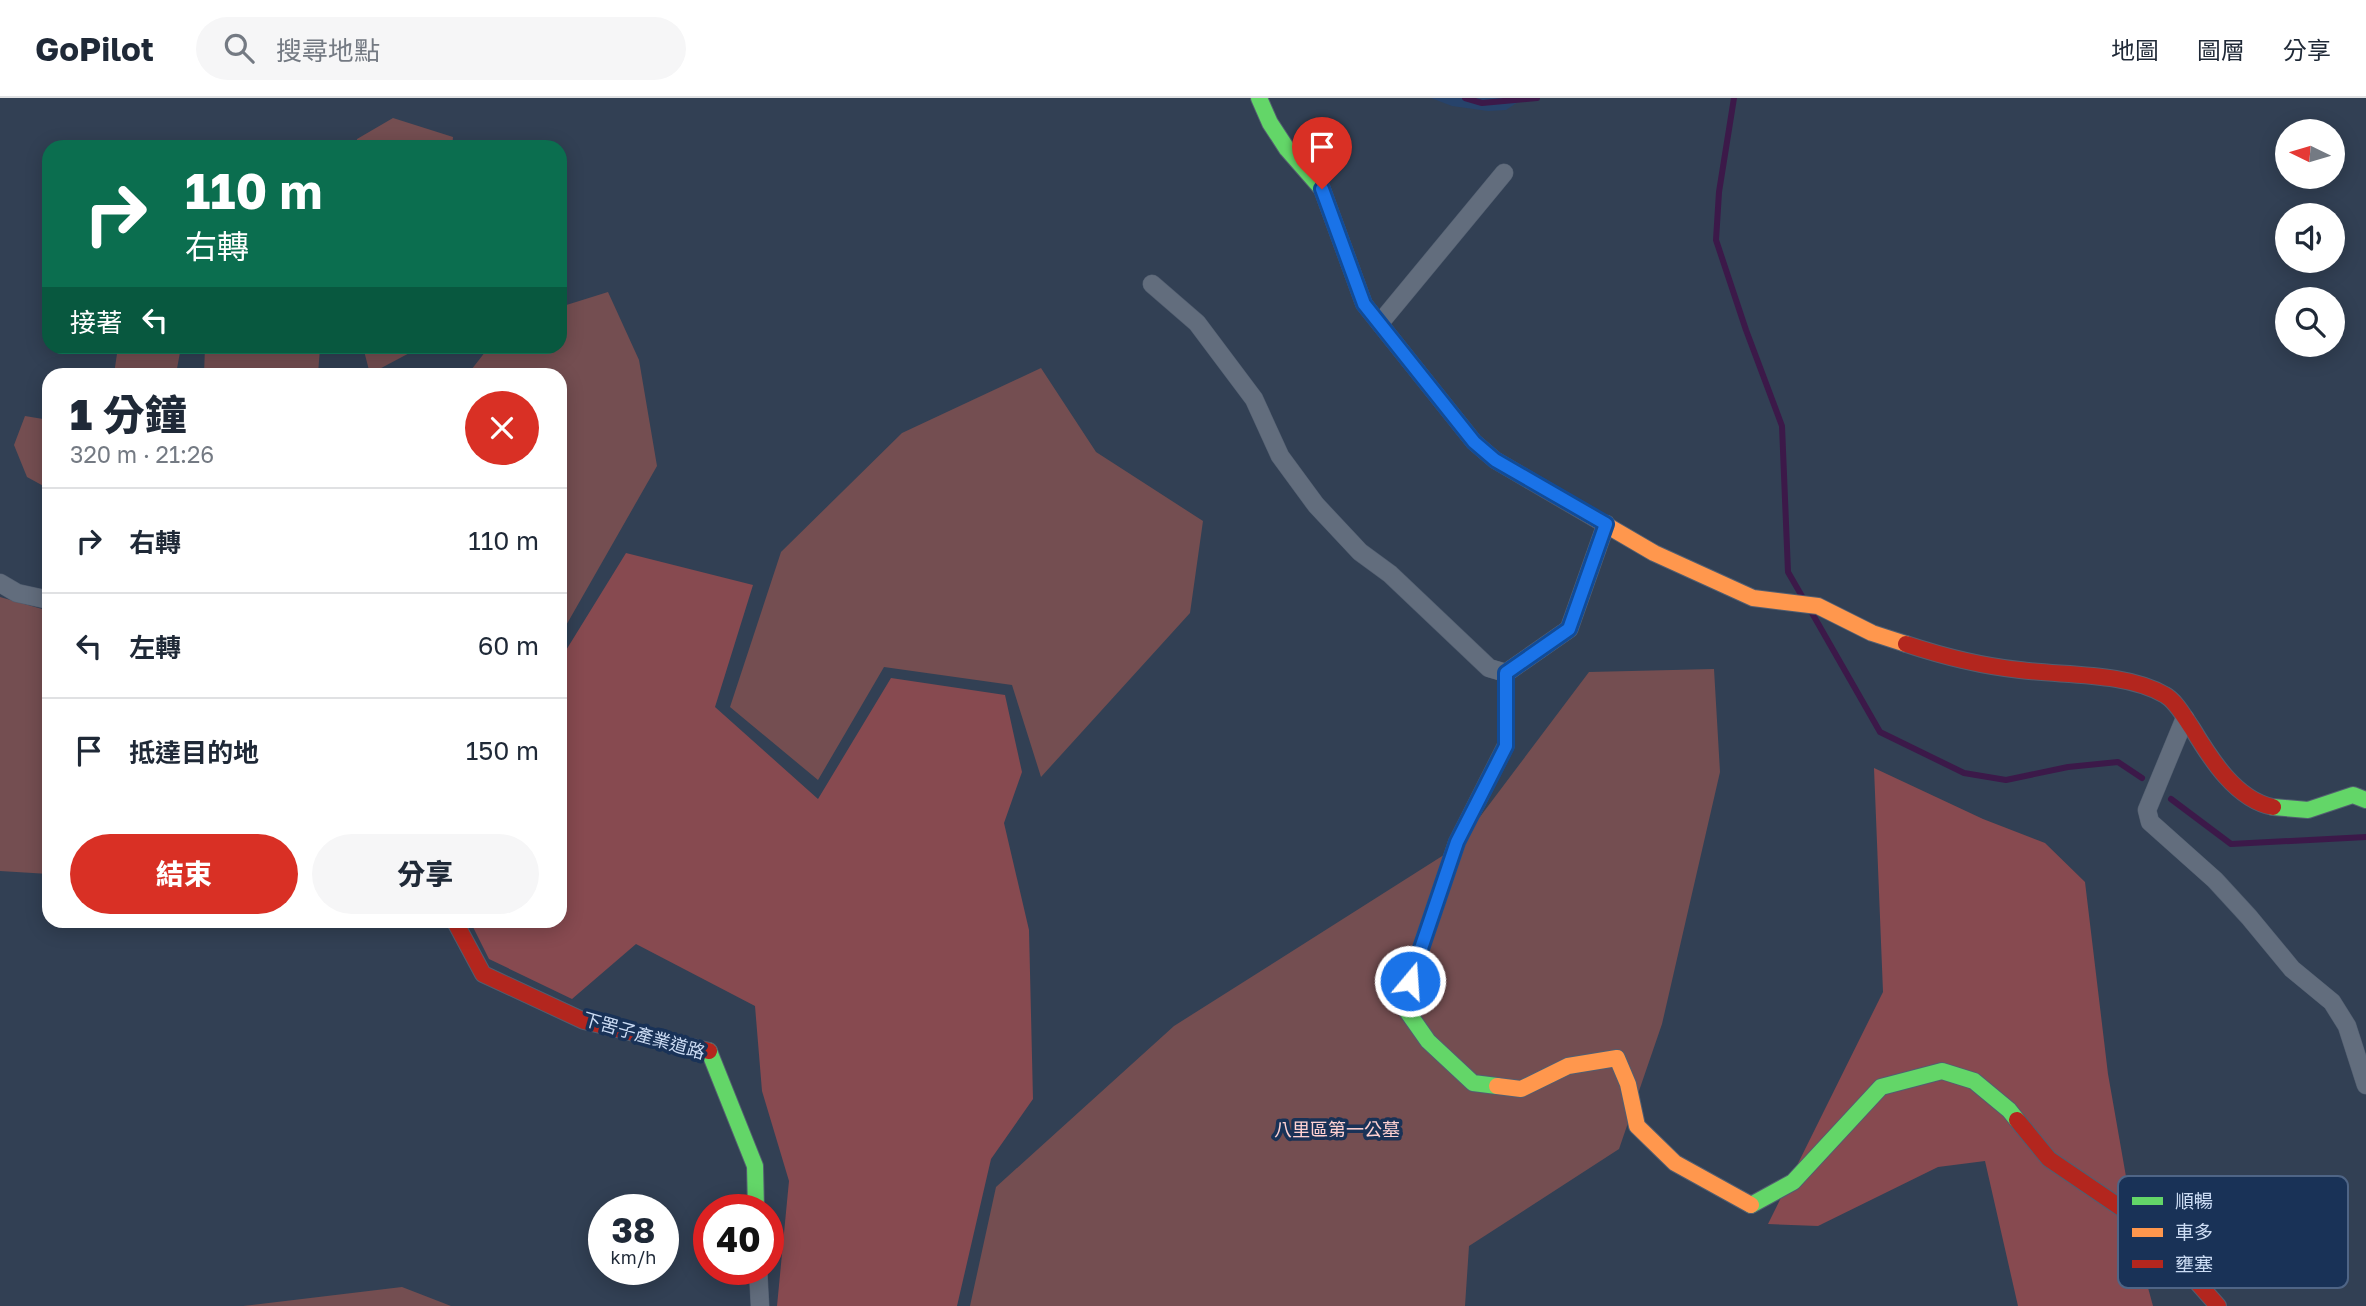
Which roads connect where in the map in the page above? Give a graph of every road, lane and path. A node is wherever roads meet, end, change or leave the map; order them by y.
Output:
1 (1259, 98) edge
2 (1504, 173) dead end
3 (1152, 284) dead end
4 (1380, 323) junction
5 (1606, 524) junction
6 (0, 583) edge
7 (42, 598) edge
8 (1506, 673) junction
9 (2185, 718) junction
10 (2366, 800) edge
11 (458, 928) edge
12 (2366, 1085) edge
13 (755, 1194) edge
14 (2118, 1206) edge
15 (759, 1285) edge
16 (2202, 1288) edge
17 (760, 1306) edge
18 (2218, 1306) edge

1 - 4 street
2 - 4 street
3 - 8 street
4 - 5 street
5 - 8 street
5 - 9 street
6 - 7 street
8 - 14 street
9 - 10 street
9 - 12 street
11 - 13 street, 下罟子產業道路
15 - 17 street
16 - 18 street

